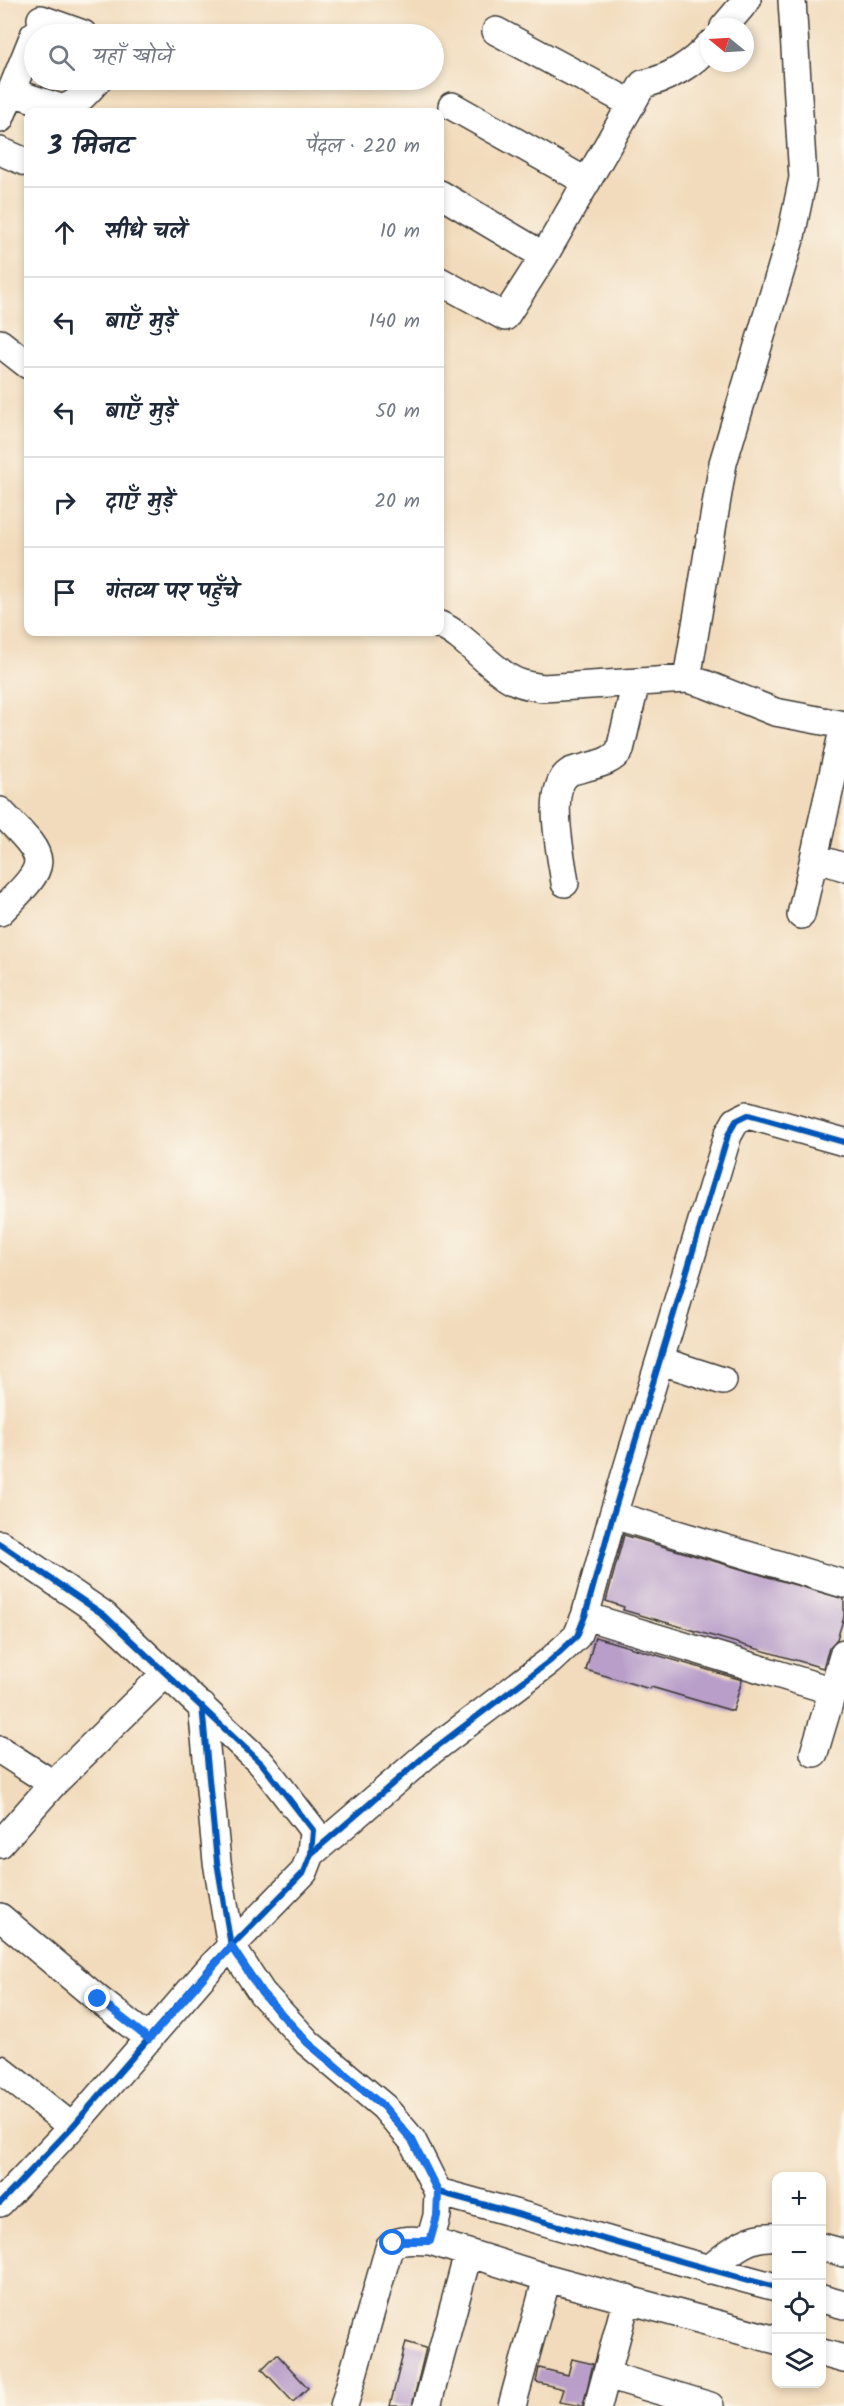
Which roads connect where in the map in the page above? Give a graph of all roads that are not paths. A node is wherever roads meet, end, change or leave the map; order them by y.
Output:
1 (747, 0) edge
2 (792, 0) edge
3 (732, 18) edge
4 (496, 31) dead end
5 (700, 55) edge
6 (24, 62) edge
7 (88, 90) edge
8 (12, 92) junction
9 (632, 104) junction
10 (452, 106) dead end
11 (61, 108) edge
12 (61, 108) edge
13 (0, 119) edge
14 (0, 151) edge
15 (24, 161) edge
16 (587, 182) junction
17 (444, 196) edge
18 (543, 256) junction
19 (444, 283) edge
20 (0, 343) edge
21 (24, 362) edge
22 (444, 627) edge
23 (687, 679) junction
24 (636, 682) junction
25 (844, 725) edge
26 (0, 811) edge
27 (814, 858) junction
28 (844, 867) edge
29 (565, 883) dead end
30 (0, 912) edge
31 (801, 915) dead end
32 (844, 1142) edge
33 (661, 1361) junction
34 (723, 1381) dead end
35 (613, 1515) junction
36 (0, 1544) edge
37 (844, 1584) edge
38 (585, 1616) junction
39 (844, 1653) edge
40 (165, 1674) junction
41 (833, 1691) junction
42 (202, 1706) junction
43 (0, 1750) edge
44 (814, 1753) dead end
45 (53, 1784) junction
46 (0, 1844) edge
47 (311, 1854) junction
48 (0, 1917) edge
49 (231, 1946) junction
50 (149, 2039) junction
51 (0, 2069) edge
52 (72, 2127) junction
53 (438, 2192) junction
54 (0, 2203) edge
55 (772, 2237) edge
56 (430, 2241) junction
57 (826, 2248) edge
58 (844, 2253) edge
59 (468, 2254) junction
60 (708, 2270) junction
61 (547, 2278) junction
62 (772, 2286) edge
63 (627, 2298) junction
64 (826, 2300) edge
65 (844, 2305) edge
66 (772, 2339) edge
67 (826, 2354) edge
68 (844, 2359) edge
69 (607, 2375) junction
70 (344, 2406) edge
71 (427, 2406) edge
72 (512, 2406) edge
73 (598, 2406) edge
74 (710, 2406) edge

1 - 3 street
2 - 23 street
4 - 9 street
5 - 9 street
6 - 8 street
7 - 11 street
8 - 12 street
8 - 13 street
9 - 16 street
10 - 16 street
14 - 15 street
16 - 18 street
17 - 18 street
18 - 19 street
20 - 21 street
22 - 24 street
23 - 24 street
23 - 25 street
24 - 29 street
25 - 27 street
26 - 30 street
27 - 28 street
27 - 31 street
32 - 33 street
33 - 34 street
33 - 35 street
35 - 37 street
35 - 38 street
36 - 40 street
38 - 41 street
38 - 47 street
39 - 41 street
40 - 42 street
40 - 45 street
41 - 44 street
42 - 47 street
42 - 49 street
43 - 45 street
45 - 46 street
47 - 49 street
48 - 50 street
49 - 50 street
49 - 53 street
50 - 52 street
51 - 52 street
52 - 54 street
53 - 56 street
53 - 60 street
55 - 60 street
56 - 59 street
56 - 70 street
57 - 58 street
59 - 61 street
59 - 71 street
60 - 62 street
61 - 63 street
61 - 72 street
63 - 66 street
63 - 69 street
64 - 65 street
67 - 68 street
69 - 73 street
69 - 74 street

